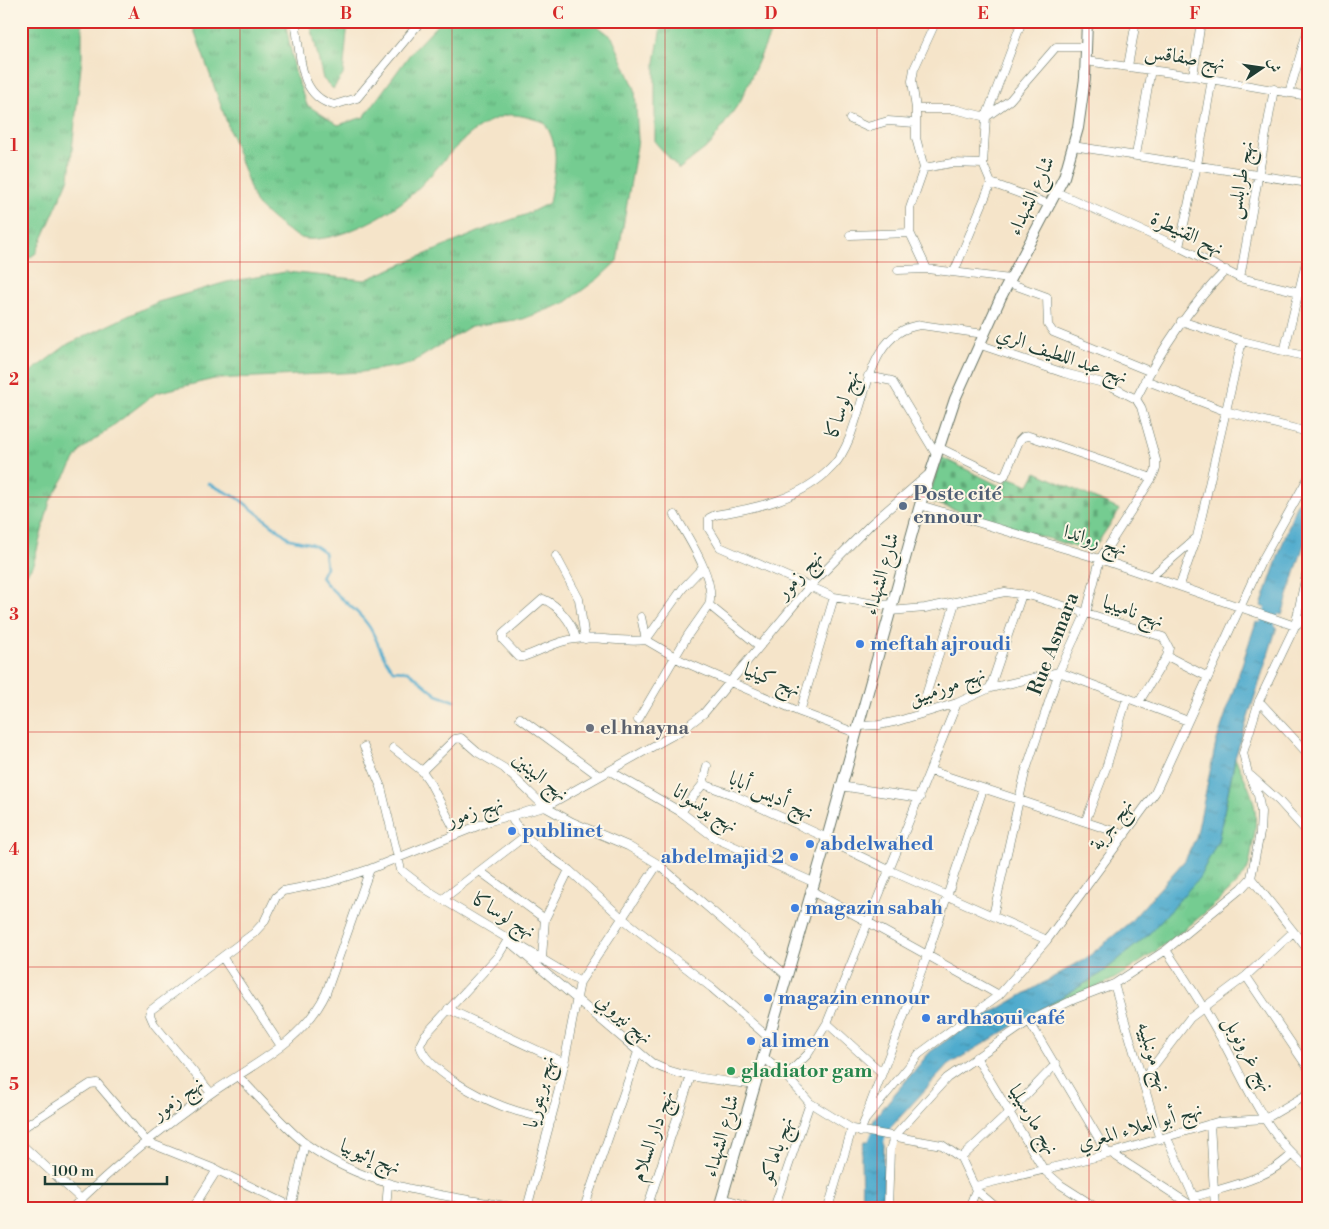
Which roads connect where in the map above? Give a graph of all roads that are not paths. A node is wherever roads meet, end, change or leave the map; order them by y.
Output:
1 (295, 21) edge
2 (422, 21) edge
3 (936, 21) edge
4 (1022, 21) edge
5 (1087, 21) edge
6 (1136, 21) edge
7 (1201, 21) edge
8 (1308, 29) edge
9 (1085, 47) junction
10 (1086, 61) junction
11 (1128, 66) junction
12 (1151, 69) junction
13 (1193, 76) junction
14 (1212, 79) junction
15 (1274, 89) junction
16 (1289, 93) junction
17 (1308, 96) edge
18 (916, 109) junction
19 (986, 117) junction
20 (850, 118) dead end
21 (915, 123) junction
22 (1072, 146) junction
23 (1136, 155) junction
24 (983, 164) junction
25 (1197, 165) junction
26 (924, 168) junction
27 (1259, 175) junction
28 (991, 183) junction
29 (1308, 183) edge
30 (1056, 192) junction
31 (1049, 204) junction
32 (910, 234) junction
33 (850, 235) dead end
34 (1179, 247) junction
35 (1308, 254) edge
36 (926, 269) junction
37 (898, 270) dead end
38 (1226, 270) junction
39 (954, 272) junction
40 (1240, 278) junction
41 (1010, 281) junction
42 (1298, 291) junction
43 (1308, 294) edge
44 (1182, 321) junction
45 (984, 334) junction
46 (1242, 341) junction
47 (978, 344) junction
48 (1284, 352) junction
49 (1308, 357) edge
50 (1149, 371) junction
51 (868, 376) junction
52 (1146, 380) junction
53 (1136, 399) junction
54 (1225, 411) junction
55 (1308, 432) edge
56 (939, 452) junction
57 (932, 472) junction
58 (1152, 478) junction
59 (1308, 478) edge
60 (920, 505) junction
61 (675, 515) dead end
62 (1197, 537) junction
63 (556, 556) dead end
64 (1100, 559) junction
65 (1308, 566) edge
66 (703, 567) junction
67 (1152, 576) junction
68 (1306, 580) edge
69 (1180, 585) junction
70 (810, 586) junction
71 (1022, 594) junction
72 (834, 597) junction
73 (955, 603) junction
74 (709, 605) junction
75 (1242, 606) junction
76 (891, 607) junction
77 (1086, 613) junction
78 (1308, 615) edge
79 (641, 617) dead end
80 (1295, 626) junction
81 (576, 639) junction
82 (585, 639) junction
83 (646, 640) junction
84 (758, 645) junction
85 (1167, 656) junction
86 (675, 658) junction
87 (1059, 672) junction
88 (1208, 677) junction
89 (730, 680) junction
90 (990, 688) junction
91 (1127, 698) junction
92 (1259, 700) junction
93 (1139, 702) junction
94 (957, 703) junction
95 (800, 712) junction
96 (920, 714) junction
97 (520, 718) dead end
98 (638, 720) dead end
99 (1188, 721) junction
100 (857, 729) junction
101 (364, 747) dead end
102 (393, 748) dead end
103 (1308, 754) edge
104 (707, 766) dead end
105 (422, 771) junction
106 (610, 771) junction
107 (931, 771) junction
108 (1248, 772) junction
109 (599, 776) junction
110 (702, 784) junction
111 (840, 786) junction
112 (983, 789) junction
113 (920, 798) junction
114 (1019, 799) junction
115 (545, 806) junction
116 (681, 812) junction
117 (513, 816) junction
118 (1086, 820) junction
119 (1308, 833) edge
120 (457, 834) junction
121 (1125, 835) junction
122 (526, 836) junction
123 (827, 838) junction
124 (398, 858) junction
125 (658, 864) junction
126 (370, 869) junction
127 (569, 870) junction
128 (889, 870) junction
129 (481, 872) junction
130 (1251, 878) junction
131 (812, 886) junction
132 (946, 895) junction
133 (443, 899) junction
134 (993, 916) junction
135 (622, 918) junction
136 (545, 919) junction
137 (869, 922) junction
138 (1293, 932) junction
139 (508, 939) junction
140 (1047, 940) junction
141 (1166, 950) junction
142 (1308, 950) edge
143 (927, 956) junction
144 (542, 957) junction
145 (223, 958) junction
146 (786, 976) junction
147 (1246, 976) junction
148 (580, 982) junction
149 (1114, 984) junction
150 (999, 995) junction
151 (577, 1000) junction
152 (1204, 1007) junction
153 (448, 1009) junction
154 (1029, 1021) junction
155 (827, 1023) junction
156 (769, 1038) junction
157 (281, 1046) junction
158 (638, 1052) junction
159 (763, 1057) junction
160 (976, 1057) junction
161 (565, 1063) junction
162 (1056, 1064) junction
163 (1308, 1068) edge
164 (881, 1072) junction
165 (691, 1076) junction
166 (786, 1076) junction
167 (239, 1077) junction
168 (1142, 1081) junction
169 (755, 1085) junction
170 (211, 1093) junction
171 (1308, 1094) edge
172 (810, 1104) junction
173 (1010, 1112) junction
174 (1265, 1119) junction
175 (550, 1120) junction
176 (864, 1120) junction
177 (1210, 1124) junction
178 (21, 1129) edge
179 (856, 1130) junction
180 (891, 1136) junction
181 (1164, 1139) junction
182 (147, 1142) junction
183 (305, 1143) junction
184 (21, 1144) edge
185 (1109, 1153) junction
186 (1291, 1155) junction
187 (961, 1158) junction
188 (1308, 1168) edge
189 (217, 1170) junction
190 (1044, 1170) junction
191 (388, 1185) junction
192 (976, 1188) junction
193 (1213, 1191) junction
194 (1194, 1197) junction
195 (81, 1199) junction
196 (721, 1203) edge
197 (292, 1207) edge
198 (72, 1208) edge
199 (193, 1208) edge
200 (386, 1208) edge
201 (518, 1208) edge
202 (528, 1208) edge
203 (584, 1208) edge
204 (647, 1208) edge
205 (755, 1208) edge
206 (774, 1208) edge
207 (828, 1208) edge
208 (888, 1208) edge
209 (969, 1208) edge
210 (997, 1208) edge
211 (1097, 1208) edge
212 (1195, 1208) edge
213 (1198, 1208) edge
214 (1215, 1208) edge

1 - 2 street
3 - 18 street
4 - 19 street
5 - 9 main road, شارع الشهداء
6 - 11 street
7 - 13 street
8 - 16 street
9 - 10 main road, شارع الشهداء
9 - 19 street
10 - 11 street, نهج صفاقس
10 - 22 main road, شارع الشهداء
11 - 12 street, نهج صفاقس
12 - 13 street, نهج صفاقس
12 - 23 street
13 - 14 street, نهج صفاقس
14 - 15 street, نهج صفاقس
14 - 25 street
15 - 16 street, نهج صفاقس
15 - 27 street, نهج طرابلس
16 - 17 street, نهج صفاقس
18 - 19 street
18 - 21 street
19 - 24 street
20 - 21 street
21 - 26 street
22 - 23 street
22 - 30 main road, شارع الشهداء
23 - 25 street
24 - 26 street
24 - 28 street
25 - 27 street
25 - 34 street
26 - 32 street
27 - 29 street
27 - 40 street, نهج طرابلس
28 - 31 street
28 - 39 street
30 - 31 main road, شارع الشهداء
30 - 34 street, نهح القنيطرة
31 - 41 main road, شارع الشهداء
32 - 33 street
32 - 36 street
34 - 38 street, نهح القنيطرة
35 - 42 street
36 - 37 street
36 - 39 street
38 - 40 street, نهح القنيطرة
38 - 44 street
39 - 41 street
40 - 42 street, نهح القنيطرة
41 - 45 main road, شارع الشهداء
41 - 50 street
42 - 43 street, نهح القنيطرة
42 - 48 street
44 - 46 street
44 - 50 street
45 - 47 main road, شارع الشهداء
45 - 51 street, نهج لوساكا
46 - 48 street
46 - 54 street
47 - 53 street, نهج عبد اللطيف الري
47 - 56 main road, شارع الشهداء
48 - 49 street
50 - 52 street
51 - 56 street
51 - 70 street, نهج لوساكا
52 - 53 street
52 - 54 street
53 - 58 street, Rue Asmara
54 - 55 street
54 - 62 street
56 - 57 main road, شارع الشهداء
56 - 58 street
57 - 60 main road, شارع الشهداء
57 - 70 street, نهج زمور
58 - 64 street, Rue Asmara
59 - 75 street, نهج جربة
60 - 64 street, نهج رواندا
60 - 76 main road, شارع الشهداء
61 - 66 street
62 - 67 street
62 - 69 street
63 - 82 street
64 - 67 street, نهج رواندا
64 - 77 street, Rue Asmara
65 - 68 street
66 - 74 street
66 - 83 street
67 - 69 street, نهج رواندا
68 - 80 street
69 - 75 street, نهج رواندا
70 - 72 street, نهج لوساكا
70 - 84 street, نهج زمور
71 - 73 street, نهج ناميبيا
71 - 77 street, نهج ناميبيا
71 - 90 street
72 - 76 street, نهج لوساكا
72 - 95 street, نهج كينيا
73 - 76 street, نهج ناميبيا
73 - 96 street
74 - 84 street
74 - 86 street
75 - 80 street, نهج رواندا
75 - 88 street, نهج جربة
76 - 100 main road, شارع الشهداء
77 - 85 street, نهج ناميبيا
77 - 87 street, Rue Asmara
78 - 80 street
79 - 83 street
80 - 92 street
81 - 81 street
81 - 82 street
82 - 83 street
83 - 86 street, نهج كينيا
84 - 89 street, نهج زمور
85 - 88 street
85 - 93 street, نهج ناميبيا
86 - 89 street, نهج كينيا
86 - 98 street
87 - 90 street, نهج موزمبيق
87 - 91 street
87 - 114 street, Rue Asmara
88 - 99 street, نهج جربة
89 - 95 street, نهج كينيا
89 - 106 street, نهج زمور
90 - 94 street, نهج موزمبيق
91 - 93 street
91 - 118 street
92 - 103 street
92 - 108 street
93 - 99 street
94 - 96 street, نهج موزمبيق
94 - 107 street
95 - 100 street
96 - 100 street, نهج موزمبيق
97 - 109 street
99 - 121 street, نهج جربة
100 - 111 main road, شارع الشهداء
101 - 124 street, نهج لوساكا
102 - 105 street
104 - 110 street
105 - 115 street, نهج البينين
105 - 120 street
106 - 109 street, نهج زمور
106 - 116 street, نهج بوتسوانا
107 - 112 street
107 - 113 street
108 - 119 street
108 - 130 street
109 - 115 street, نهج زمور
110 - 116 street
110 - 123 street, نهج أديس أبابا
111 - 113 street
111 - 123 main road, شارع الشهداء
112 - 114 street
112 - 132 street
113 - 128 street
114 - 118 street
114 - 134 street, Rue Asmara
115 - 117 street, نهج زمور
115 - 125 street, نهج البينين
116 - 131 street, نهج بوتسوانا
117 - 120 street, نهج زمور
117 - 122 street
118 - 121 street
120 - 124 street, نهج زمور
121 - 140 street, نهج جربة
122 - 127 street
122 - 129 street
123 - 128 street, نهج أديس أبابا
123 - 131 main road, شارع الشهداء
124 - 126 street, نهج زمور
124 - 133 street, نهج لوساكا
125 - 135 street
125 - 146 street, نهج البينين
126 - 145 street
126 - 157 street, نهج زمور
127 - 135 street
127 - 136 street
128 - 132 street, نهج أديس أبابا
128 - 137 street
129 - 133 street
129 - 136 street
130 - 138 street
130 - 141 street
131 - 137 street, نهج بوتسوانا
131 - 146 main road, شارع الشهداء
132 - 134 street, نهج أديس أبابا
132 - 143 street
133 - 139 street, نهج لوساكا
134 - 140 street, نهج أديس أبابا
135 - 148 street
135 - 156 street
136 - 144 street
137 - 143 street, نهج بوتسوانا
137 - 155 street
138 - 142 street
138 - 147 street
139 - 144 street, نهج لوساكا
139 - 151 street, نهج نيروبي
139 - 153 street
140 - 150 street, نهج جربة
141 - 149 street
141 - 152 street, نهج غرونوبل
143 - 150 street, نهج بوتسوانا
143 - 164 street
144 - 148 street, نهج لوساكا
145 - 157 street
145 - 170 street
146 - 156 main road, شارع الشهداء
147 - 152 street
147 - 163 street
148 - 151 street, نهج بريتوريا
149 - 154 street
149 - 168 street, نهج مونبلييه
150 - 176 street, نهج جربة
151 - 158 street, نهج نيروبي
151 - 161 street, نهج بريتوريا
152 - 168 street
152 - 174 street, نهج غرونوبل
153 - 161 street
153 - 175 street
154 - 160 street
154 - 162 street
155 - 164 street
155 - 166 street
156 - 159 main road, شارع الشهداء
157 - 167 street, نهج زمور
158 - 165 street, نهج نيروبي
158 - 203 street
159 - 166 street
159 - 169 main road, شارع الشهداء
160 - 173 street, نهج مارسيليا
160 - 180 street
161 - 175 street, نهج بريتوريا
162 - 173 street
162 - 185 street
164 - 176 street
165 - 169 street, نهج نيروبي
165 - 204 street, نهج دار السلام
166 - 172 street
167 - 170 street, نهج زمور
167 - 183 street, نهج إثيوبيا
168 - 181 street, نهج مونبلييه
169 - 196 main road, شارع الشهداء
170 - 182 street, نهج زمور
171 - 174 street, نهج أبو العلاء المعري
172 - 179 street
172 - 206 street, نهج باماكو
173 - 187 street
173 - 190 street, نهج مارسيليا
174 - 177 street, نهج أبو العلاء المعري
174 - 186 street, نهج غرونوبل
175 - 202 street, نهج بريتوريا
176 - 179 street, نهج جربة
177 - 181 street, نهج أبو العلاء المعري
177 - 193 street
178 - 182 street
179 - 180 street
179 - 207 street, نهج جربة
180 - 187 street
180 - 208 street
181 - 185 street, نهج أبو العلاء المعري
181 - 194 street, نهج مونبلييه
182 - 189 street
182 - 195 street, نهج زمور
183 - 191 street, نهج إثيوبيا
183 - 197 street
184 - 195 street
185 - 190 street, نهج أبو العلاء المعري
185 - 212 street
186 - 188 street, نهج غرونوبل
186 - 193 street
187 - 192 street
189 - 197 street
189 - 199 street
190 - 192 street, نهج أبو العلاء المعري
190 - 211 street, نهج مارسيليا
191 - 200 street
191 - 201 street, نهج إثيوبيا
192 - 209 street
192 - 210 street
193 - 194 street
193 - 214 street
194 - 213 street, نهج مونبلييه
195 - 198 street, نهج زمور
196 - 205 street

